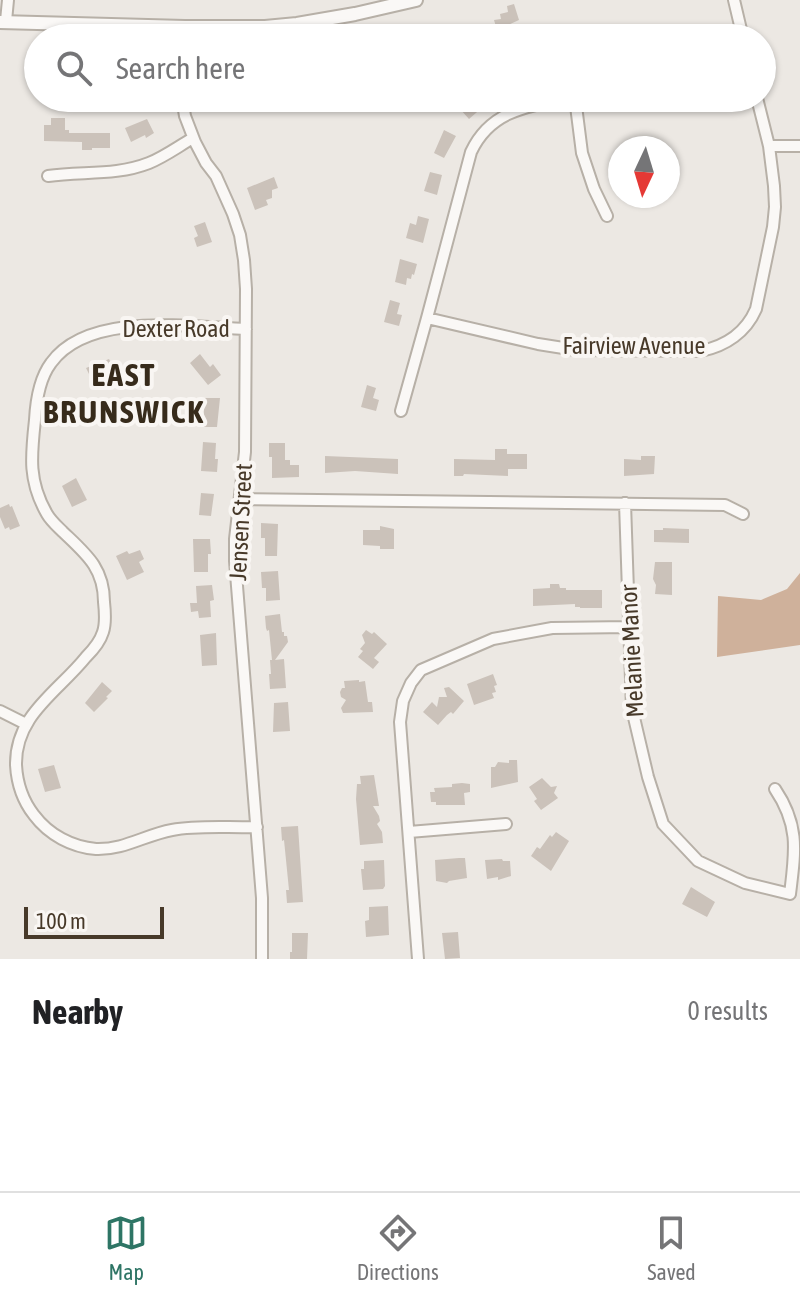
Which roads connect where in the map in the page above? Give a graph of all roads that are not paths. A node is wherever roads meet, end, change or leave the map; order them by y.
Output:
1 (8, 0) edge
2 (416, 0) edge
3 (734, 0) edge
4 (3, 22) edge
5 (39, 24) edge
6 (297, 24) edge
7 (740, 24) edge
8 (184, 112) edge
9 (510, 112) edge
10 (576, 112) edge
11 (760, 112) edge
12 (193, 138) junction
13 (769, 146) junction
14 (800, 146) edge
15 (48, 176) dead end
16 (607, 216) dead end
17 (427, 318) junction
18 (246, 329) junction
19 (401, 411) dead end
20 (240, 499) junction
21 (625, 503) junction
22 (743, 514) dead end
23 (629, 627) junction
24 (0, 711) edge
25 (26, 724) junction
26 (775, 789) dead end
27 (506, 824) dead end
28 (257, 827) junction
29 (409, 832) junction
30 (262, 959) edge
31 (418, 959) edge

1 - 4 street
2 - 6 street
3 - 7 street
4 - 5 street
8 - 12 street, Jensen Street
9 - 17 street
10 - 16 street
11 - 13 street, Fairview Avenue
12 - 15 street
12 - 18 street, Jensen Street
13 - 14 street
13 - 17 street, Fairview Avenue
17 - 19 street
18 - 20 street, Jensen Street
18 - 25 street, Dexter Road
20 - 21 street
20 - 28 street, Jensen Street
21 - 22 street
21 - 23 street, Melanie Manor
23 - 26 street, Melanie Manor
23 - 29 street
24 - 25 street
25 - 28 street, Dexter Road
27 - 29 street
28 - 30 street, Jensen Street
29 - 31 street

